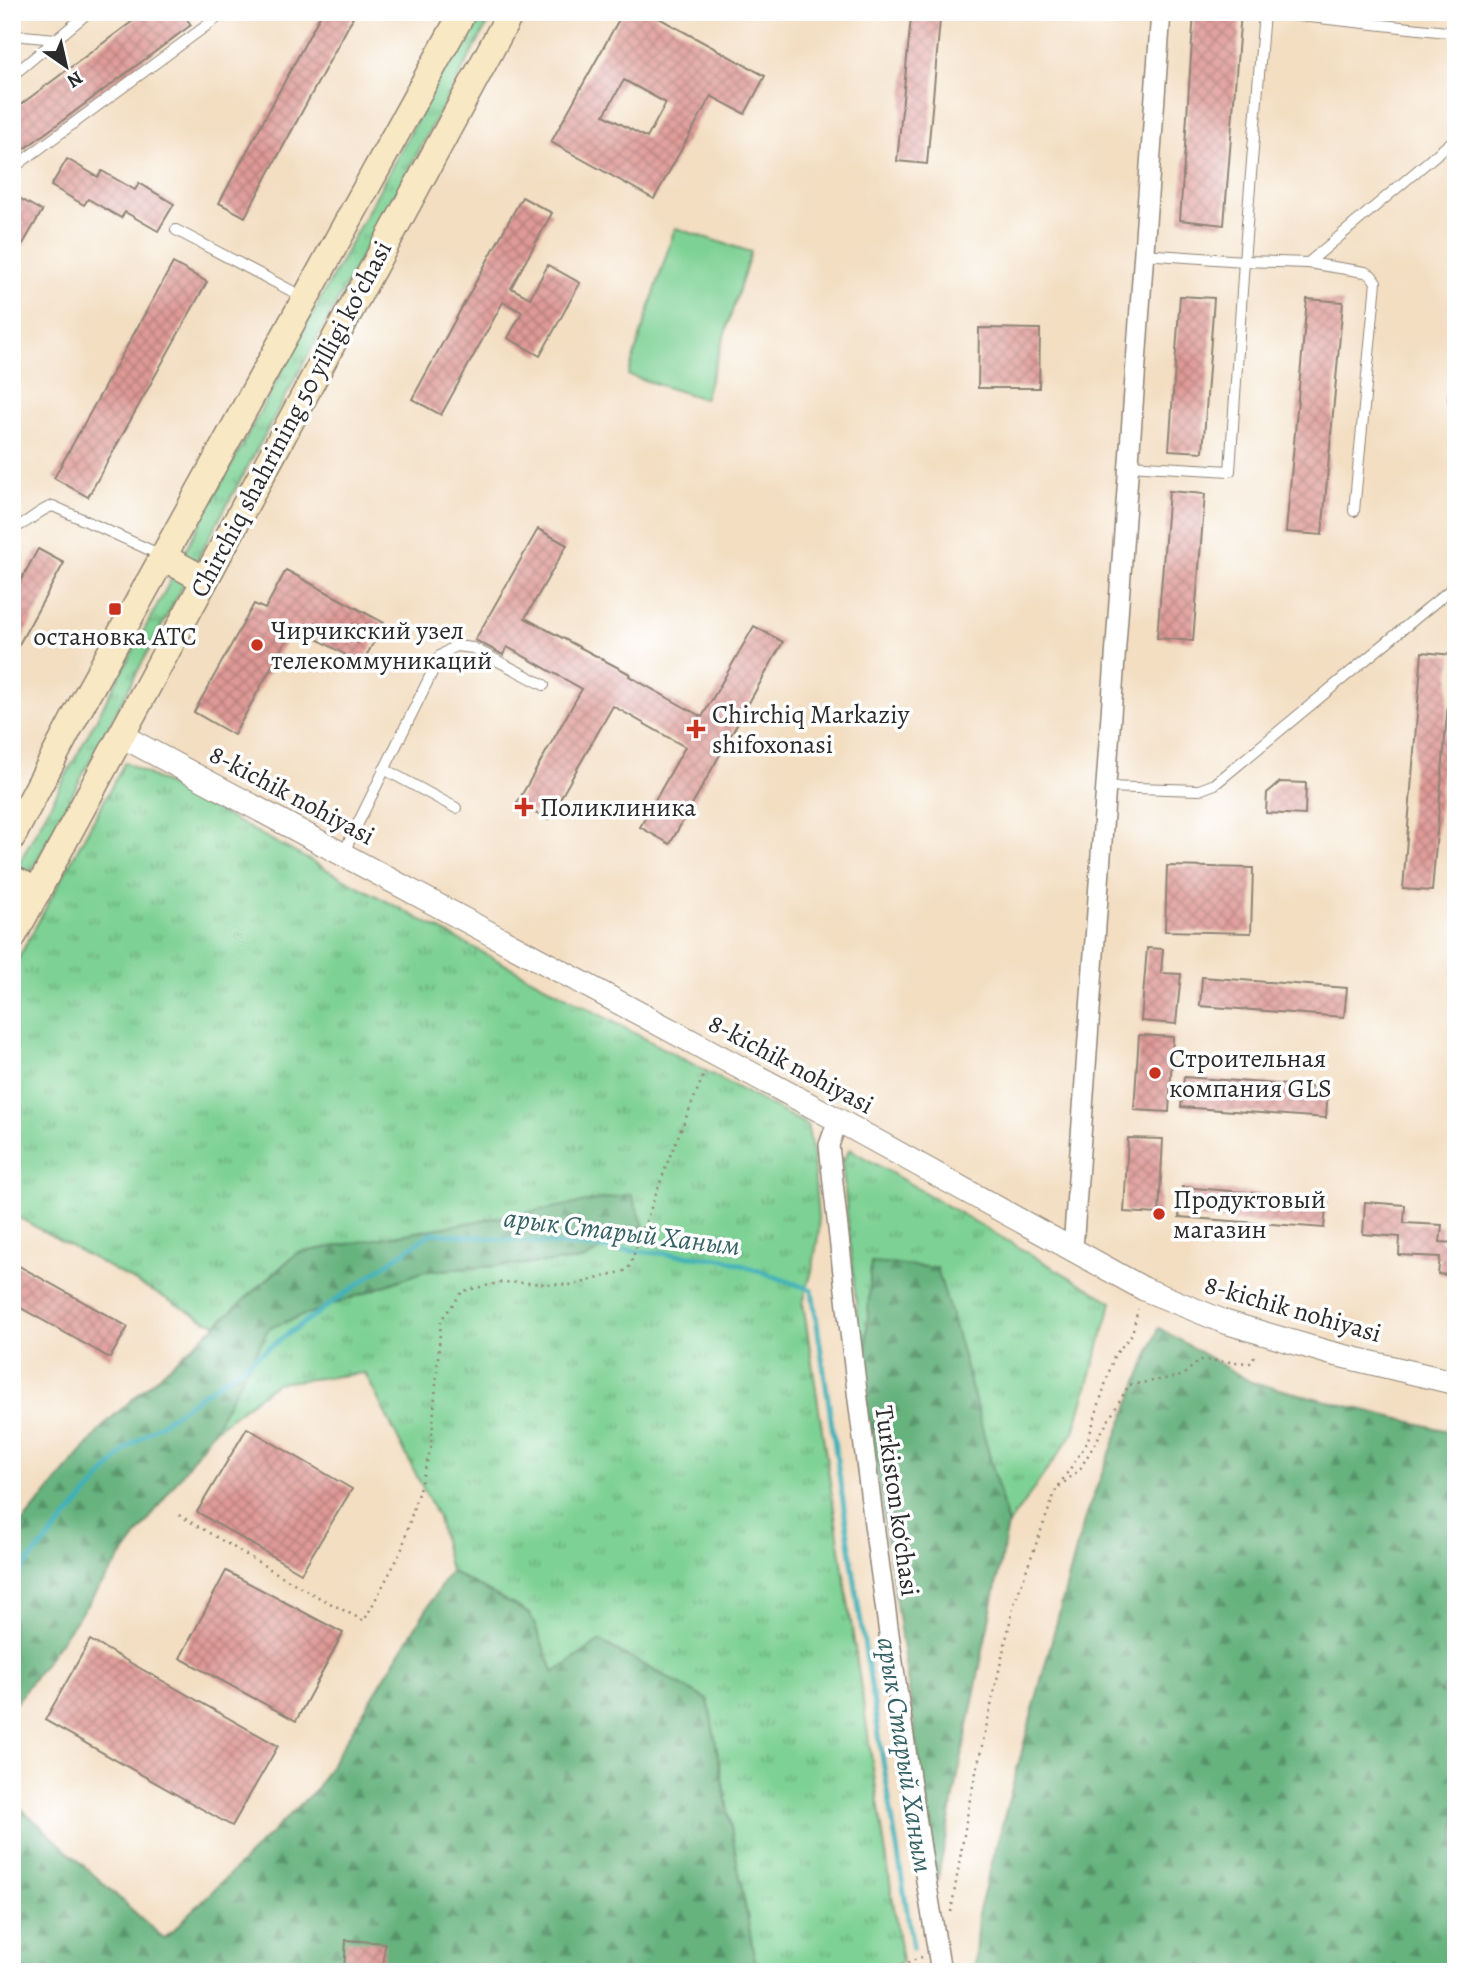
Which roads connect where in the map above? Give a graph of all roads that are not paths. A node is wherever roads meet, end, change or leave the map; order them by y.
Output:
1 (89, 12) edge
2 (225, 12) edge
3 (463, 12) edge
4 (511, 12) edge
5 (1161, 12) edge
6 (1456, 33) edge
7 (12, 35) edge
8 (56, 39) junction
9 (12, 76) edge
10 (1456, 138) edge
11 (13, 168) edge
12 (176, 230) dead end
13 (1143, 254) junction
14 (1244, 261) junction
15 (1308, 263) junction
16 (306, 298) junction
17 (1128, 465) junction
18 (1354, 511) dead end
19 (12, 528) edge
20 (163, 557) junction
21 (205, 580) junction
22 (1456, 585) edge
23 (544, 685) dead end
24 (122, 736) junction
25 (384, 769) junction
26 (1105, 787) junction
27 (456, 808) dead end
28 (12, 836) edge
29 (343, 854) junction
30 (12, 879) edge
31 (38, 891) junction
32 (12, 938) edge
33 (838, 1120) junction
34 (1073, 1249) junction
35 (1456, 1383) edge
36 (941, 1972) edge

1 - 8 lane
2 - 11 lane
3 - 16 main road, Chirchiq shahrining 50 yilligi koʻchasi
4 - 21 main road, Chirchiq shahrining 50 yilligi koʻchasi
5 - 13 street
6 - 14 lane
7 - 8 lane
8 - 9 lane
10 - 15 lane
12 - 16 lane
13 - 14 lane
13 - 17 street
14 - 15 lane
14 - 17 lane
15 - 18 lane
16 - 20 main road, Chirchiq shahrining 50 yilligi koʻchasi
17 - 26 street
19 - 20 lane
20 - 21 main road
20 - 28 main road, Chirchiq shahrining 50 yilligi koʻchasi
21 - 24 main road, Chirchiq shahrining 50 yilligi koʻchasi
22 - 26 lane
23 - 25 lane
24 - 29 street, 8-kichik nohiyasi
24 - 31 main road, Chirchiq shahrining 50 yilligi koʻchasi
25 - 27 lane
25 - 29 lane
26 - 34 street
29 - 33 street, 8-kichik nohiyasi
30 - 31 main road
31 - 32 main road, Chirchiq shahrining 50 yilligi koʻchasi
33 - 34 street, 8-kichik nohiyasi
33 - 36 street, Turkiston ko‘chasi
34 - 35 street, 8-kichik nohiyasi

